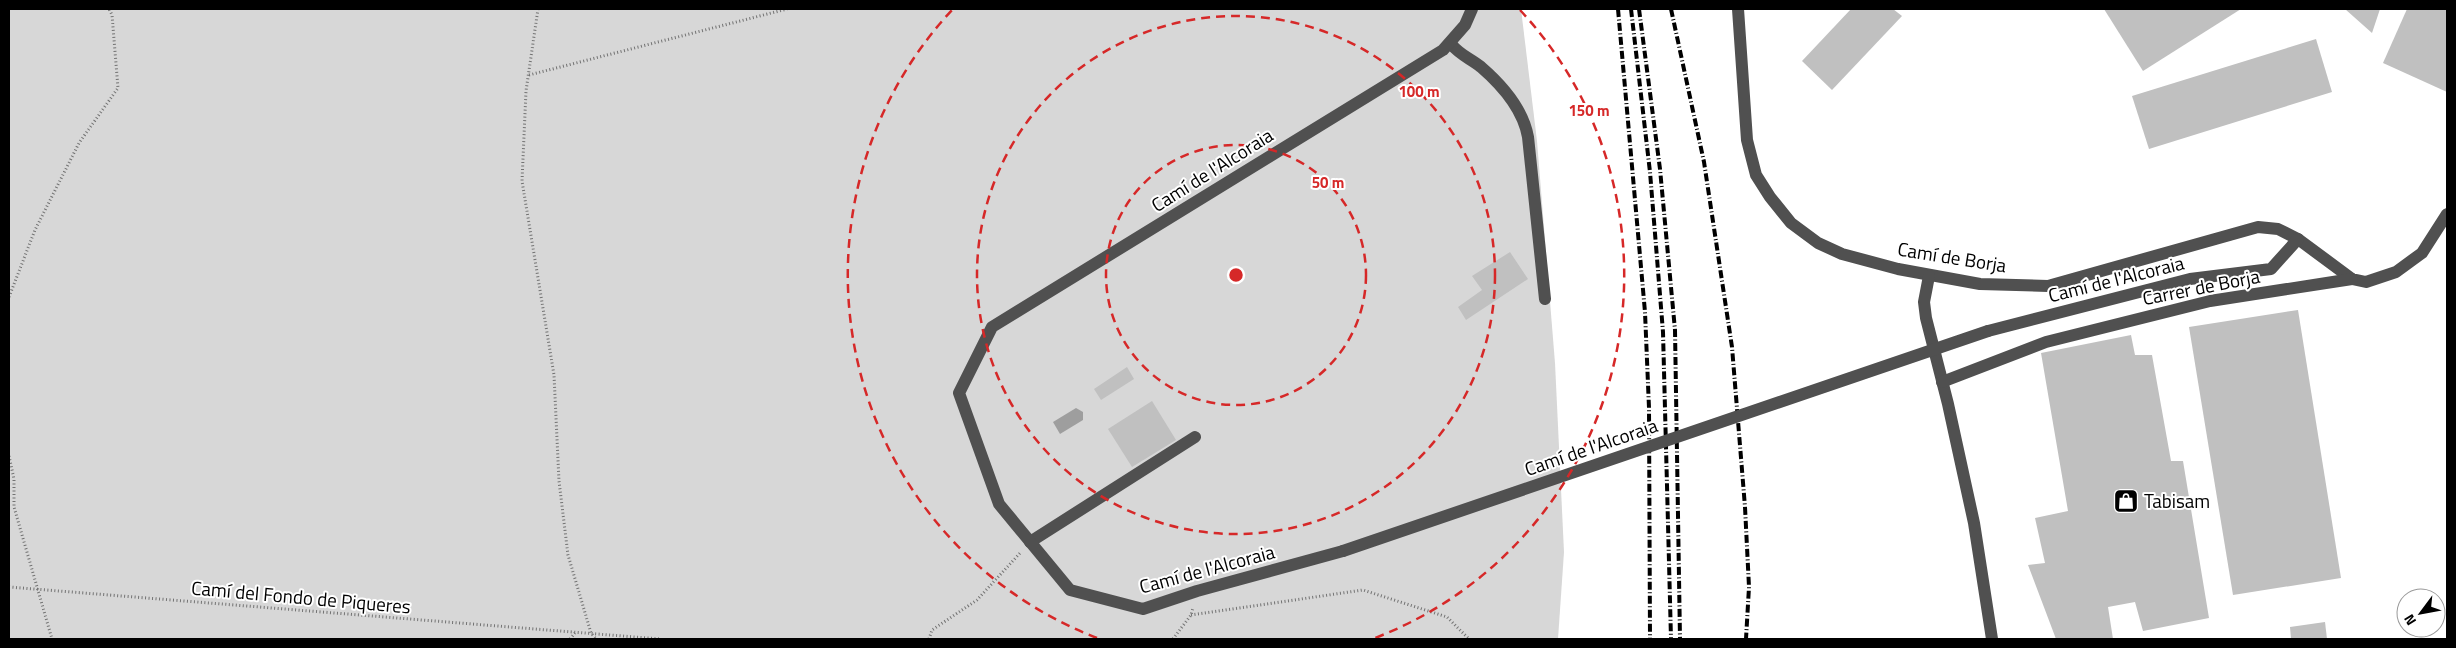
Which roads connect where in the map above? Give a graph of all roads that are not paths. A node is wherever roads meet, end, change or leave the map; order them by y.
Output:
1 (1472, 9) edge
2 (1738, 9) edge
3 (1451, 44) junction
4 (2447, 214) edge
5 (2298, 239) junction
6 (1929, 276) junction
7 (2352, 279) junction
8 (1545, 299) dead end
9 (1942, 382) junction
10 (1196, 437) dead end
11 (1030, 542) junction
12 (1992, 639) edge

1 - 3 street, Camí de l'Alcoraia
2 - 6 street, Camí de Borja
3 - 8 street
3 - 11 street, Camí de l'Alcoraia
4 - 7 street, Carrer de Borja
5 - 6 street, Camí de Borja
5 - 7 street, Camí de Borja
5 - 11 street, Camí de l'Alcoraia, bridge
6 - 9 street
7 - 9 street, Carrer de Borja
9 - 12 street
10 - 11 street

